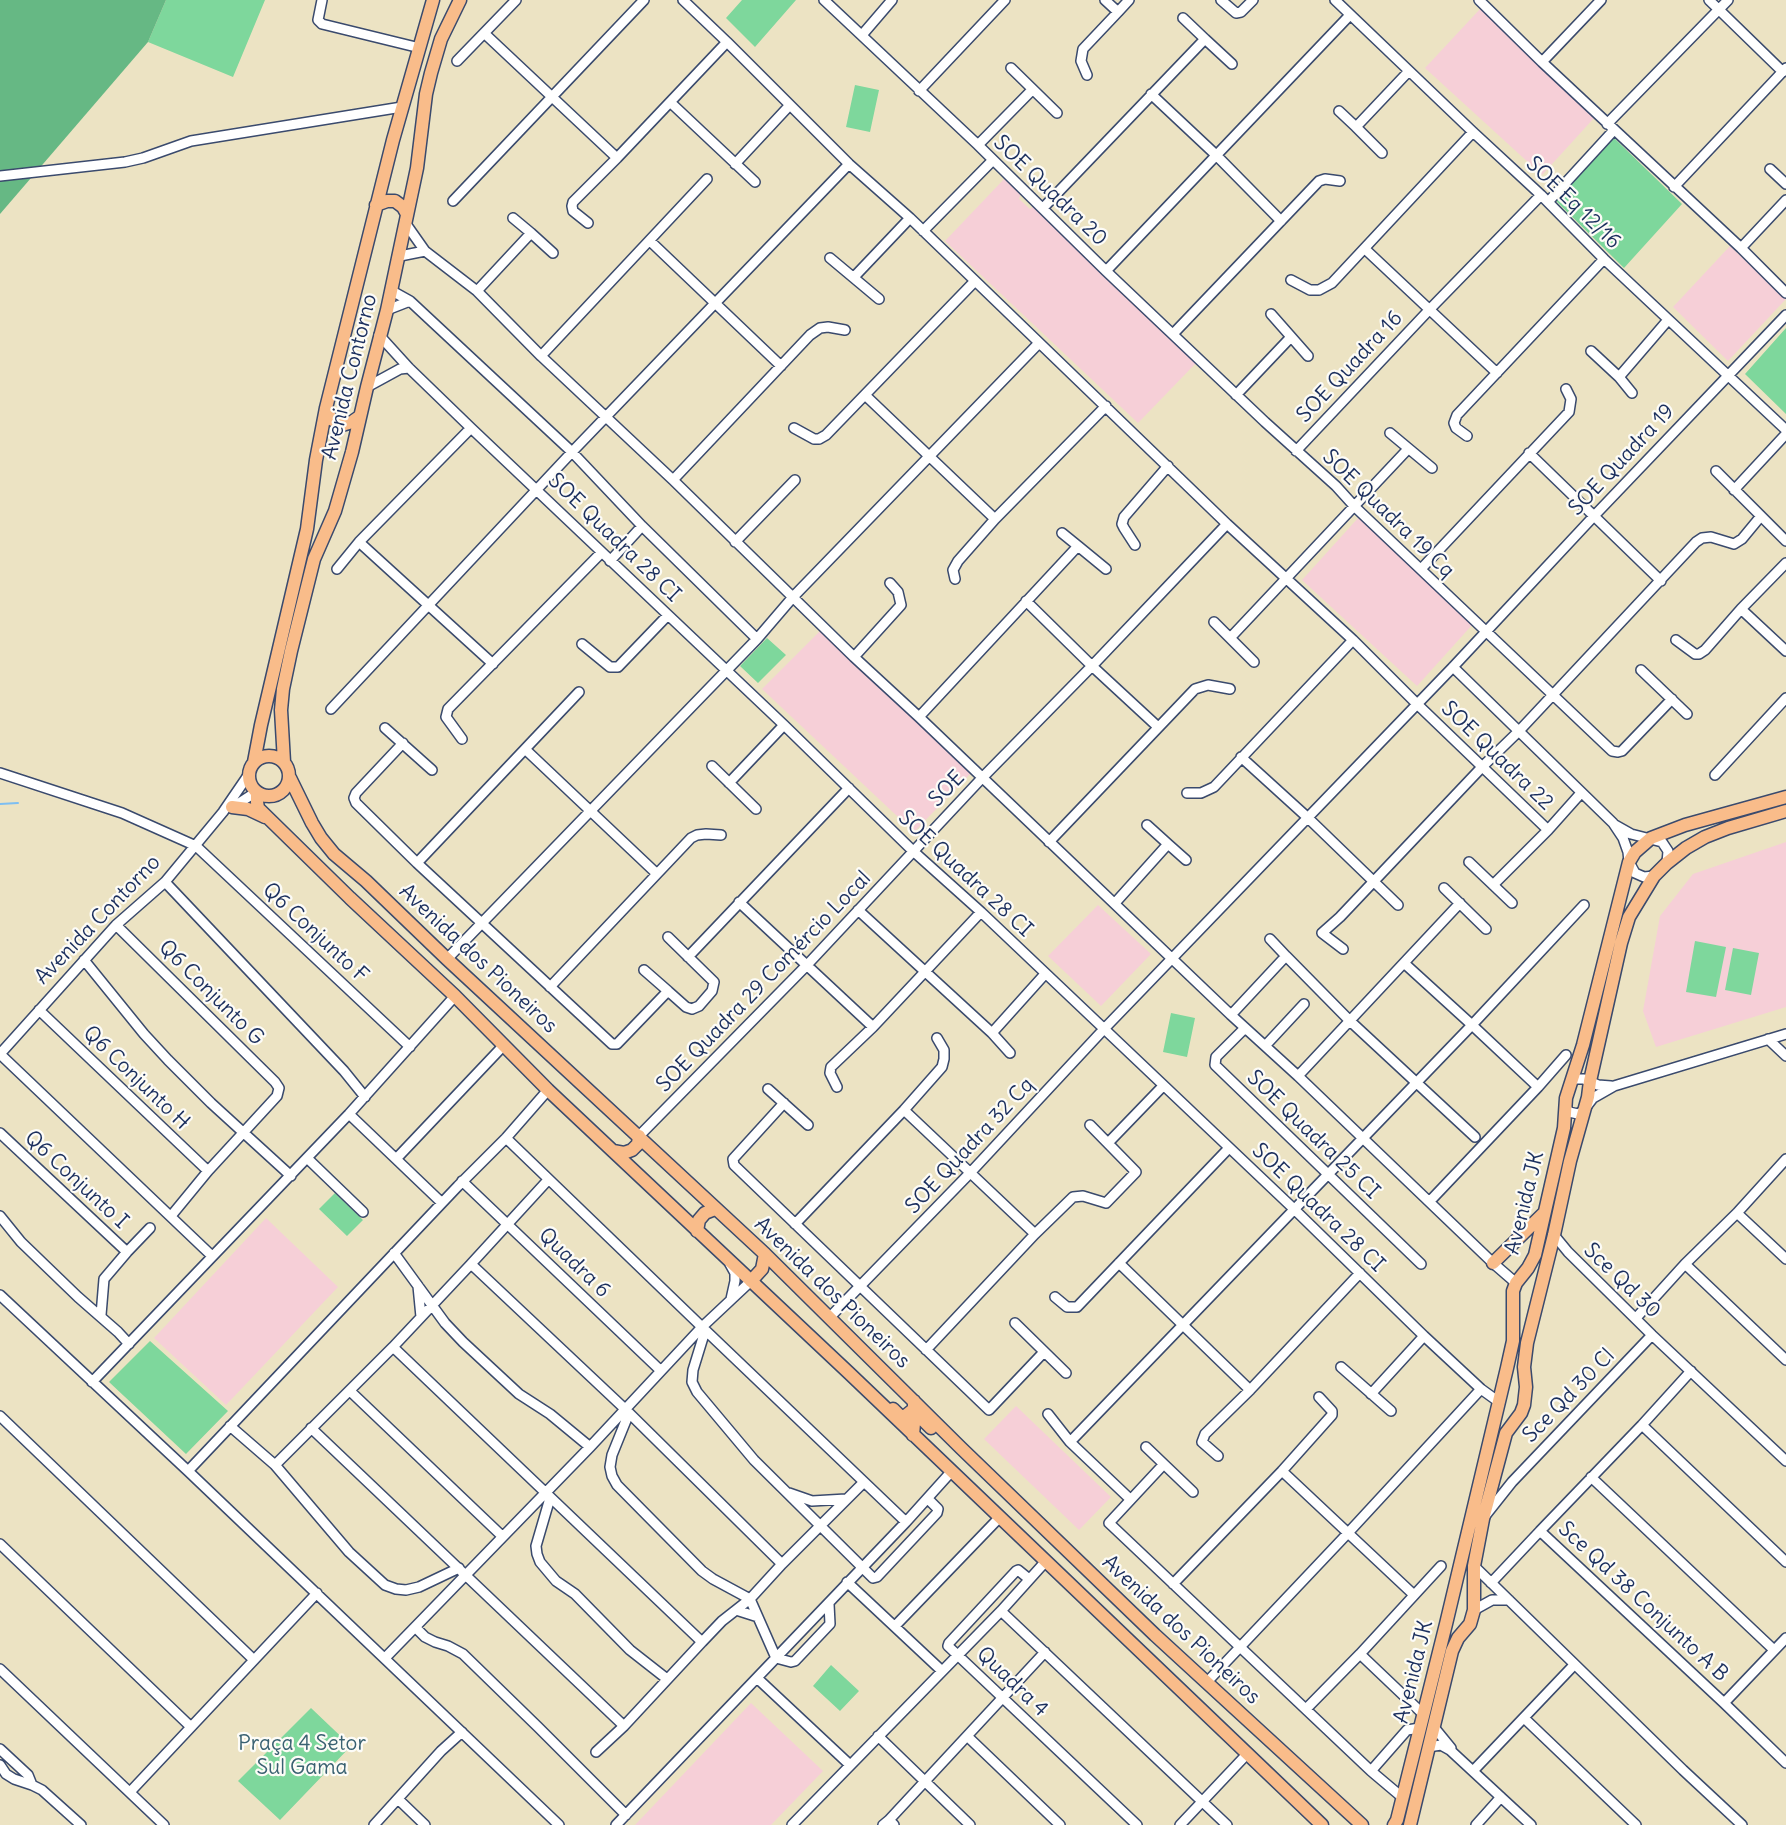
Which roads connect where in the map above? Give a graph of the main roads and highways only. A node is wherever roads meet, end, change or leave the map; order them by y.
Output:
1 (433, 0) edge
2 (460, 0) edge
3 (376, 205) junction
4 (406, 219) junction
5 (326, 408) junction
6 (359, 417) junction
7 (254, 762) junction
8 (284, 762) junction
9 (290, 778) junction
10 (257, 793) junction
11 (1786, 797) edge
12 (227, 810) road end
13 (1786, 811) edge
14 (268, 818) junction
15 (366, 881) junction
16 (350, 898) junction
17 (639, 1136) junction
18 (614, 1151) junction
19 (715, 1209) junction
20 (1544, 1213) junction
21 (697, 1231) junction
22 (765, 1254) junction
23 (1493, 1263) road end
24 (1519, 1279) junction
25 (751, 1281) junction
26 (1540, 1284) junction
27 (849, 1373) junction
28 (914, 1401) junction
29 (1498, 1407) junction
30 (1517, 1419) junction
31 (913, 1435) junction
32 (961, 1448) junction
33 (1446, 1624) junction
34 (1463, 1632) junction
35 (1155, 1635) junction
36 (1169, 1648) junction
37 (1139, 1650) junction
38 (1156, 1666) junction
39 (1322, 1825) edge
40 (1362, 1825) edge
41 (1394, 1825) edge
42 (1410, 1825) edge

1 - 3 main road, Avenida Contorno
2 - 4 main road, Avenida Contorno
3 - 4 main road
3 - 5 main road, Avenida Contorno
4 - 6 main road, Avenida Contorno
5 - 6 main road
5 - 7 main road, Avenida Contorno
6 - 8 main road, Avenida Contorno
7 - 8 main road
7 - 10 main road
8 - 9 main road
9 - 10 main road
9 - 15 main road, Avenida dos Pioneiros
10 - 14 main road, Avenida dos Pioneiros
11 - 20 main road, Avenida JK
12 - 14 main road
13 - 26 main road, Avenida JK
14 - 16 main road, Avenida dos Pioneiros
15 - 16 main road
15 - 17 main road, Avenida dos Pioneiros
16 - 18 main road, Avenida dos Pioneiros
17 - 18 main road
17 - 19 main road, Avenida dos Pioneiros
18 - 21 main road, Avenida dos Pioneiros
19 - 21 main road
19 - 22 main road, Avenida dos Pioneiros
20 - 23 main road
20 - 24 main road, Avenida JK
21 - 25 main road, Avenida dos Pioneiros
22 - 25 main road
22 - 28 main road, Avenida dos Pioneiros
24 - 26 main road
24 - 29 main road, Avenida JK
25 - 27 main road, Avenida dos Pioneiros
26 - 30 main road, Avenida JK
27 - 28 main road
27 - 31 main road, Avenida dos Pioneiros
28 - 32 main road, Avenida dos Pioneiros
29 - 30 main road
29 - 33 main road, Avenida JK
30 - 34 main road, Avenida JK
31 - 32 main road
31 - 37 main road, Avenida dos Pioneiros
32 - 35 main road, Avenida dos Pioneiros
33 - 34 main road
33 - 41 main road, Avenida JK
34 - 42 main road, Avenida JK
35 - 36 main road, Avenida dos Pioneiros
35 - 37 main road
36 - 38 main road
36 - 40 main road, Avenida dos Pioneiros
37 - 38 main road, Avenida dos Pioneiros
38 - 39 main road, Avenida dos Pioneiros

